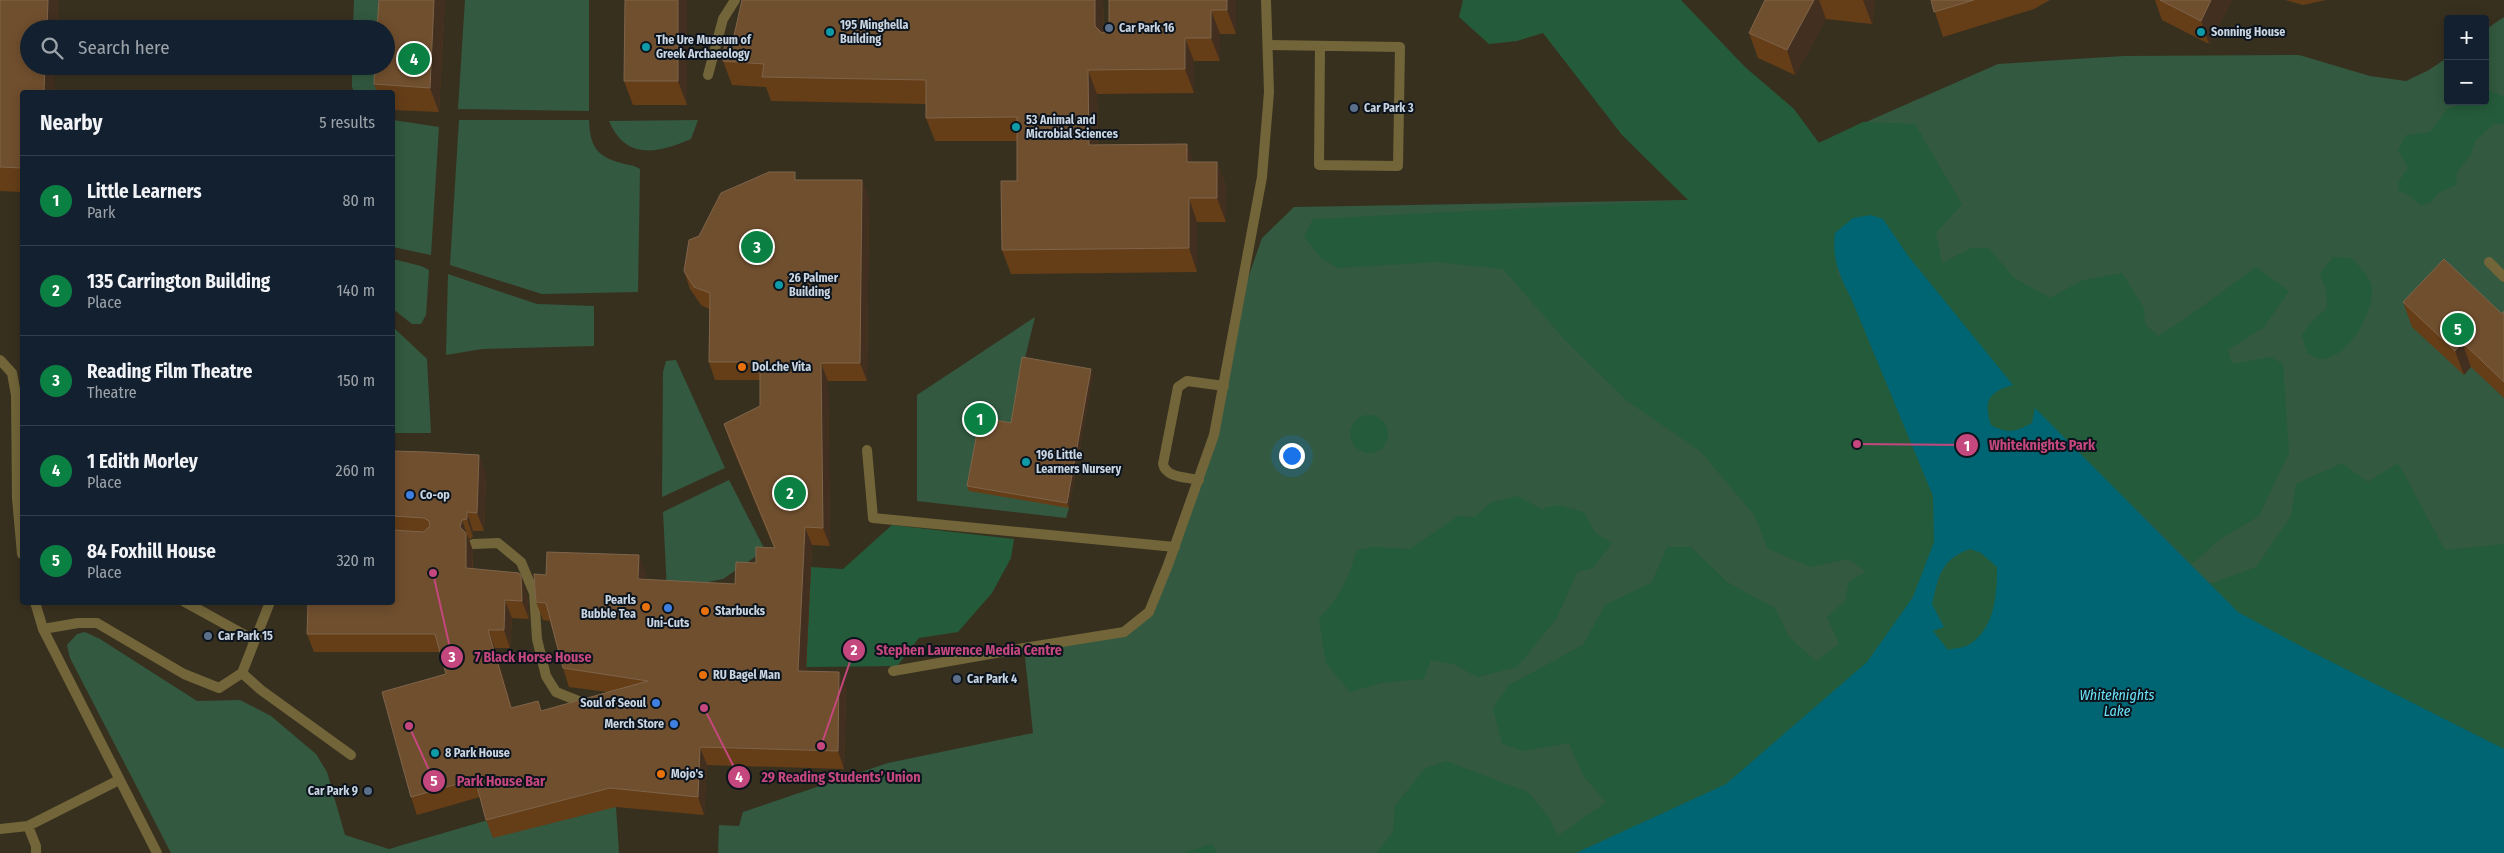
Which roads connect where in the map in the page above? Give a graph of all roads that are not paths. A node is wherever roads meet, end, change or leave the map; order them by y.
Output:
1 (735, 0) edge
2 (1266, 0) edge
3 (1268, 45) junction
4 (1320, 46) junction
5 (708, 75) dead end
6 (2490, 262) dead end
7 (2504, 277) edge
8 (0, 360) edge
9 (1224, 386) junction
10 (19, 432) edge
11 (867, 450) dead end
12 (1199, 480) junction
13 (20, 532) edge
14 (473, 544) dead end
15 (1175, 547) junction
16 (36, 605) edge
17 (190, 605) edge
18 (269, 605) edge
19 (42, 630) junction
20 (254, 640) junction
21 (894, 671) dead end
22 (242, 673) junction
23 (586, 704) edge
24 (351, 755) dead end
25 (119, 780) junction
26 (28, 826) junction
27 (0, 829) edge
28 (36, 853) edge
29 (157, 853) edge

1 - 5 street
2 - 3 street
3 - 4 street
3 - 9 street
4 - 4 street
6 - 7 street
8 - 10 street
9 - 12 street
9 - 12 street
10 - 13 street
11 - 15 street
12 - 15 street
14 - 23 street
15 - 21 street
16 - 19 street
17 - 20 street
18 - 20 street
19 - 22 street
19 - 25 street
20 - 22 street
22 - 24 street
25 - 26 street
25 - 29 street
26 - 27 street
26 - 28 street

